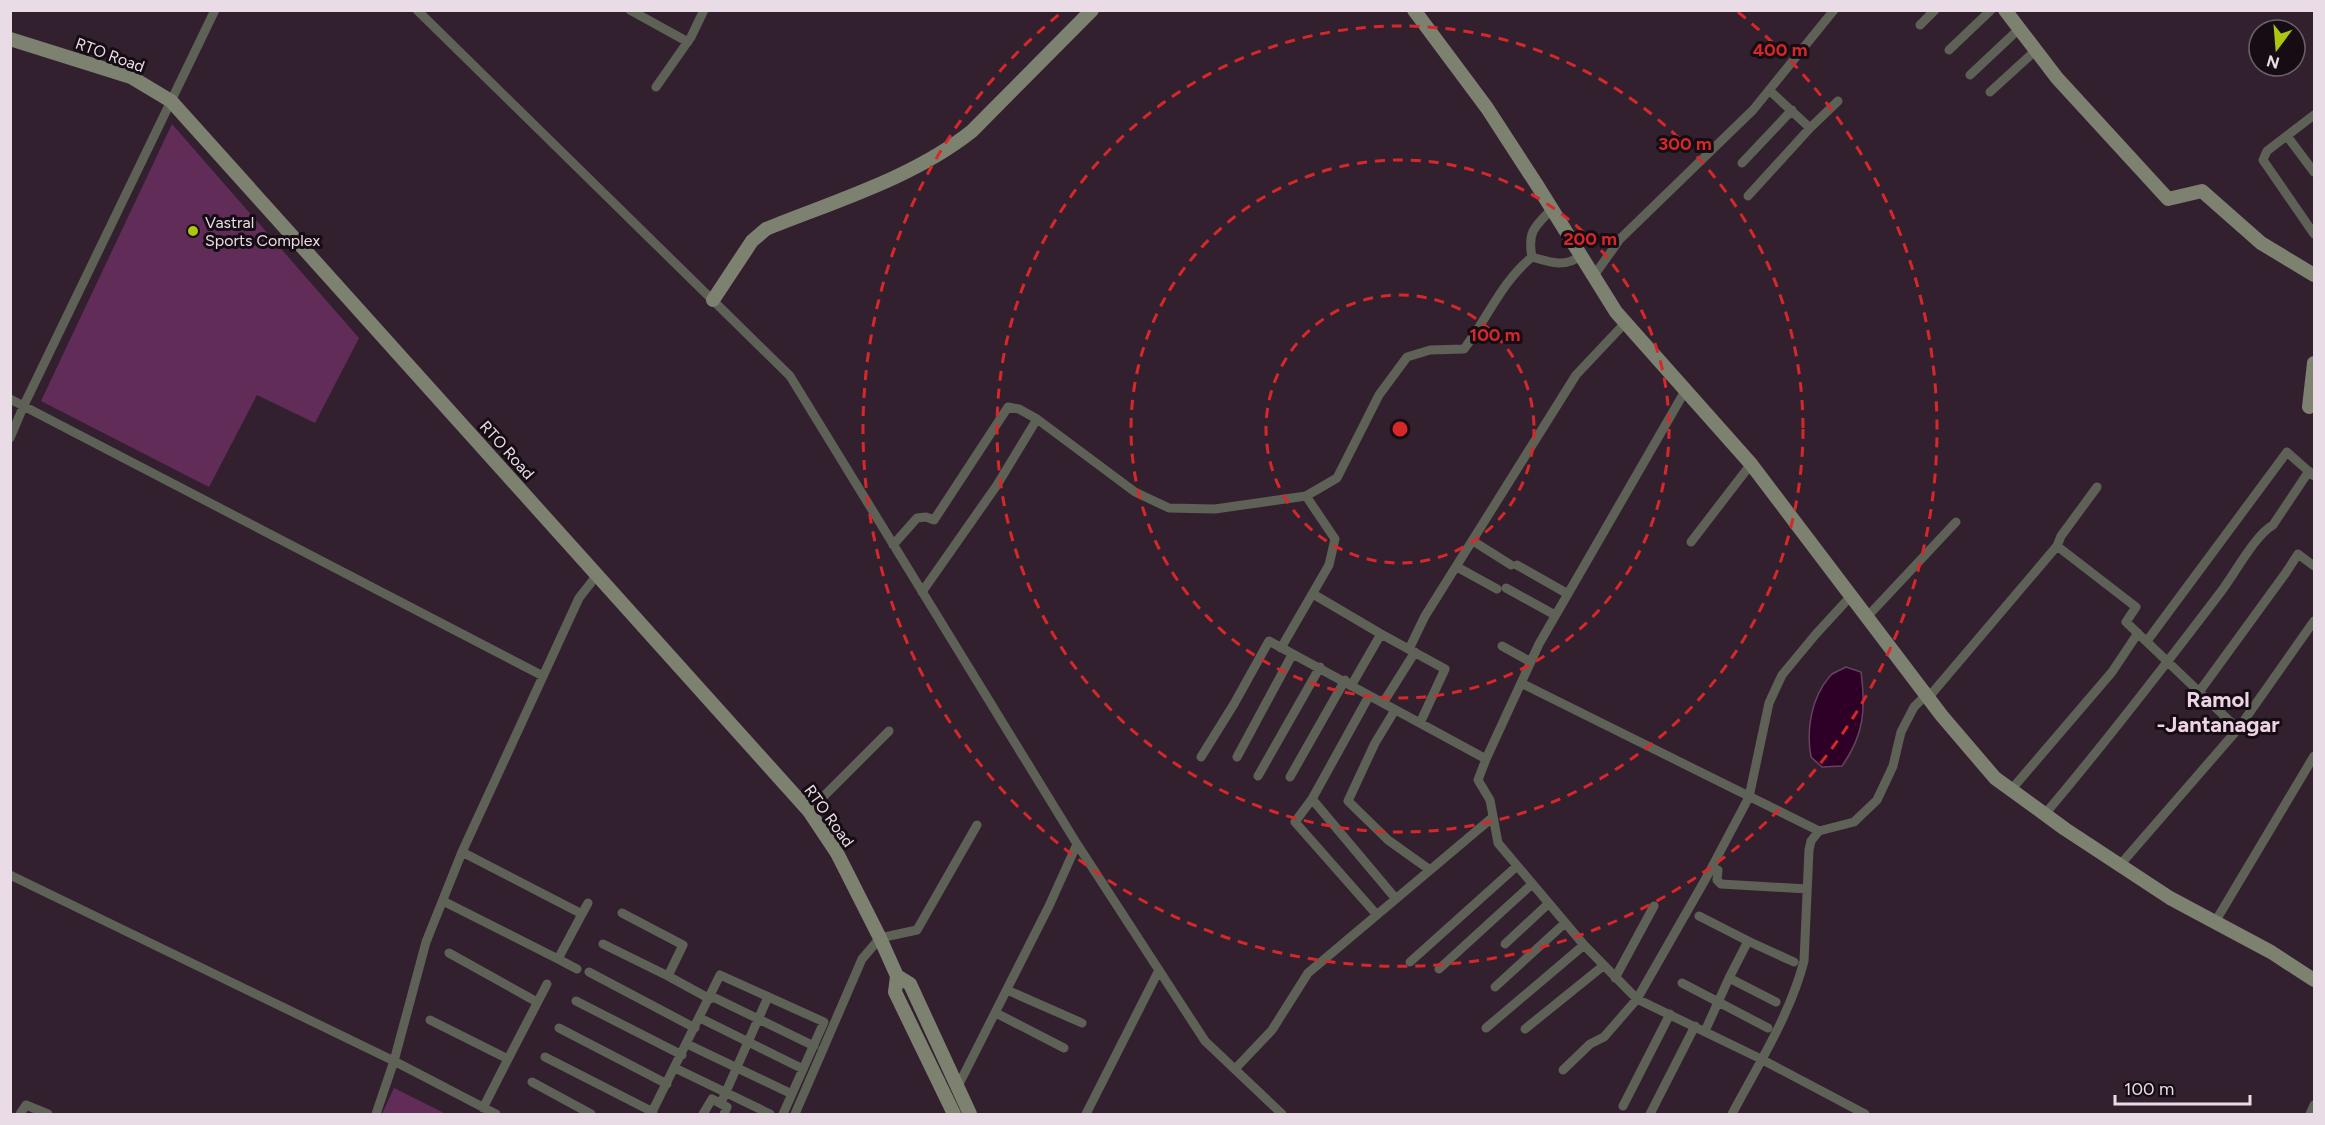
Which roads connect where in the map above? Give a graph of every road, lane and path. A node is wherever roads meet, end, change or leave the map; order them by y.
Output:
1 (215, 10) edge
2 (417, 10) edge
3 (630, 10) edge
4 (1092, 10) edge
5 (1414, 10) edge
6 (1834, 10) edge
7 (1935, 10) edge
8 (1991, 10) edge
9 (2005, 10) edge
10 (703, 11) edge
11 (1920, 25) dead end
12 (2019, 29) junction
13 (10, 39) edge
14 (688, 42) junction
15 (1948, 50) dead end
16 (2036, 50) junction
17 (1970, 75) dead end
18 (656, 87) dead end
19 (1769, 90) junction
20 (1990, 92) dead end
21 (171, 101) junction
22 (1838, 101) dead end
23 (1792, 110) junction
24 (2314, 115) edge
25 (1810, 128) junction
26 (2287, 136) junction
27 (2311, 159) edge
28 (1742, 162) dead end
29 (2314, 172) edge
30 (1748, 196) dead end
31 (1552, 209) junction
32 (2314, 234) edge
33 (1580, 256) junction
34 (1532, 257) junction
35 (2314, 275) edge
36 (1593, 276) junction
37 (713, 300) junction
38 (1625, 323) junction
39 (2314, 363) edge
40 (1685, 391) junction
41 (10, 399) edge
42 (24, 405) junction
43 (2309, 407) dead end
44 (1037, 419) junction
45 (10, 438) edge
46 (1751, 464) junction
47 (2312, 473) edge
48 (2097, 487) dead end
49 (1306, 496) junction
50 (1956, 522) dead end
51 (1473, 541) junction
52 (1691, 542) dead end
53 (893, 545) junction
54 (2057, 546) junction
55 (2314, 566) edge
56 (1457, 567) junction
57 (597, 575) junction
58 (922, 592) junction
59 (1312, 594) junction
60 (1568, 594) junction
61 (1850, 597) junction
62 (1555, 615) junction
63 (1866, 618) junction
64 (2314, 621) edge
65 (2138, 633) junction
66 (1381, 634) junction
67 (2147, 641) junction
68 (1502, 646) dead end
69 (1281, 648) junction
70 (1412, 650) junction
71 (1292, 655) junction
72 (1531, 662) junction
73 (2168, 662) junction
74 (1320, 667) junction
75 (543, 676) junction
76 (1348, 683) junction
77 (1521, 683) junction
78 (2199, 692) junction
79 (1369, 696) junction
80 (1927, 696) junction
81 (1383, 703) junction
82 (1395, 710) junction
83 (1420, 723) junction
84 (2238, 729) junction
85 (889, 731) dead end
86 (2314, 756) edge
87 (1201, 757) dead end
88 (1237, 757) dead end
89 (1486, 759) junction
90 (1258, 777) dead end
91 (1290, 777) dead end
92 (2011, 790) junction
93 (1749, 797) junction
94 (1312, 799) junction
95 (809, 811) junction
96 (2045, 814) junction
97 (1493, 817) junction
98 (977, 825) dead end
99 (1819, 831) junction
100 (1077, 844) junction
101 (462, 852) junction
102 (2120, 865) junction
103 (1517, 866) junction
104 (1430, 870) junction
105 (1718, 870) dead end
106 (10, 875) edge
107 (1532, 884) junction
108 (1808, 888) junction
109 (1396, 899) junction
110 (443, 901) junction
111 (588, 903) dead end
112 (1548, 904) junction
113 (1654, 906) dead end
114 (622, 913) dead end
115 (582, 914) junction
116 (1377, 915) junction
117 (1699, 916) dead end
118 (2215, 922) junction
119 (1565, 923) junction
120 (880, 938) junction
121 (1748, 940) junction
122 (603, 944) dead end
123 (1504, 944) dead end
124 (1584, 945) junction
125 (449, 953) dead end
126 (558, 959) junction
127 (1410, 962) dead end
128 (1794, 962) dead end
129 (1603, 966) junction
130 (577, 969) dead end
131 (1439, 969) dead end
132 (1159, 970) junction
133 (589, 972) dead end
134 (668, 976) junction
135 (897, 976) junction
136 (1615, 978) junction
137 (1729, 978) junction
138 (2314, 980) edge
139 (1682, 983) dead end
140 (547, 984) dead end
141 (1495, 987) dead end
142 (1007, 990) junction
143 (710, 997) junction
144 (768, 998) junction
145 (1637, 999) junction
146 (576, 1001) dead end
147 (537, 1002) junction
148 (1718, 1002) junction
149 (1776, 1002) dead end
150 (996, 1013) junction
151 (1670, 1014) junction
152 (758, 1019) junction
153 (430, 1020) dead end
154 (698, 1023) junction
155 (1082, 1023) dead end
156 (1695, 1026) junction
157 (559, 1028) dead end
158 (1486, 1028) dead end
159 (1768, 1028) dead end
160 (1525, 1029) dead end
161 (1705, 1031) junction
162 (748, 1042) junction
163 (687, 1044) junction
164 (814, 1046) junction
165 (1064, 1048) dead end
166 (682, 1055) junction
167 (545, 1057) dead end
168 (508, 1059) junction
169 (1761, 1059) junction
170 (394, 1061) junction
171 (675, 1068) junction
172 (737, 1068) junction
173 (803, 1069) junction
174 (1235, 1069) junction
175 (1563, 1070) dead end
176 (532, 1082) dead end
177 (667, 1084) junction
178 (957, 1088) junction
179 (726, 1093) junction
180 (792, 1094) junction
181 (721, 1103) junction
182 (2314, 1105) edge
183 (1623, 1106) dead end
184 (483, 1108) junction
185 (652, 1113) edge
186 (20, 1114) edge
187 (48, 1114) edge
188 (376, 1114) edge
189 (496, 1114) edge
190 (591, 1114) edge
191 (703, 1114) edge
192 (724, 1114) edge
193 (770, 1114) edge
194 (783, 1114) edge
195 (795, 1114) edge
196 (954, 1114) edge
197 (970, 1114) edge
198 (1086, 1114) edge
199 (1282, 1114) edge
200 (1650, 1114) edge
201 (1732, 1114) edge
202 (1865, 1114) edge
203 (2310, 1114) edge

1 - 21 street
2 - 37 street
3 - 14 street
4 - 37 street
5 - 31 street
6 - 19 street
7 - 11 street
8 - 15 street
9 - 12 street
10 - 14 street
12 - 16 street
12 - 17 street
13 - 21 street, RTO Road
14 - 18 street
16 - 20 street
16 - 35 street
19 - 23 street
19 - 36 street
21 - 42 street
21 - 57 street, RTO Road
22 - 25 street
23 - 25 street
23 - 28 street
24 - 26 street
25 - 30 street
26 - 27 street
26 - 32 street
27 - 29 street
31 - 33 street
31 - 34 street
33 - 34 street
33 - 36 street
34 - 49 street
36 - 38 street
37 - 53 street
38 - 40 street
38 - 51 street
39 - 43 street
40 - 46 street
40 - 60 street
41 - 42 street
42 - 45 street
42 - 75 street
44 - 49 street
44 - 53 street
44 - 58 street
46 - 52 street
46 - 61 street
47 - 67 street
47 - 73 street
48 - 54 street
49 - 59 street
50 - 63 street
51 - 56 street
51 - 60 street
53 - 58 street
54 - 65 street
54 - 80 street
55 - 78 street
56 - 62 street
56 - 70 street
57 - 75 street
57 - 95 street, RTO Road
58 - 100 street
59 - 66 street
59 - 69 street
60 - 62 street
61 - 63 street
61 - 93 street
62 - 72 street
63 - 80 street
64 - 84 street
65 - 67 street
65 - 92 street
66 - 70 street
66 - 76 street
67 - 73 street
68 - 72 street
69 - 71 street
69 - 87 street
70 - 81 street
70 - 83 street
71 - 74 street
71 - 88 street
72 - 77 street
73 - 78 street
73 - 96 street
74 - 76 street
74 - 90 street
75 - 101 street
76 - 79 street
76 - 91 street
77 - 89 street
77 - 93 street
78 - 84 street
79 - 81 street
79 - 94 street
80 - 92 street
80 - 99 street
81 - 82 street
82 - 83 street
82 - 104 street
83 - 89 street
84 - 102 street
85 - 95 street
86 - 118 street
89 - 97 street
92 - 96 street
93 - 99 street
93 - 145 street
94 - 109 street
94 - 116 street
95 - 120 street, RTO Road
96 - 102 street
97 - 103 street
97 - 104 street
98 - 120 street
99 - 108 street
100 - 132 street
100 - 142 street
101 - 110 street
101 - 115 street
102 - 118 street
103 - 107 street
103 - 127 street
104 - 109 street
105 - 108 street
106 - 170 street
107 - 112 street
107 - 131 street
108 - 169 street
109 - 116 street
110 - 126 street
110 - 170 street
111 - 115 street
112 - 119 street
112 - 123 street
113 - 136 street
114 - 134 street
115 - 126 street
116 - 174 street
117 - 121 street
118 - 138 street
119 - 124 street
119 - 141 street
120 - 135 street, RTO Road
120 - 195 street
121 - 128 street
121 - 137 street
122 - 134 street
124 - 129 street
124 - 158 street
125 - 147 street
126 - 130 street
129 - 136 street
129 - 160 street
132 - 174 street
132 - 198 street
133 - 154 street
134 - 143 street
135 - 178 street, RTO Road
135 - 196 street, RTO Road
136 - 145 street
137 - 148 street
137 - 149 street
139 - 148 street
140 - 147 street
142 - 150 street
142 - 155 street
143 - 144 street
143 - 152 street
143 - 154 street
144 - 152 street
144 - 164 street
145 - 151 street
145 - 175 street
146 - 166 street
147 - 168 street
148 - 159 street
148 - 161 street
150 - 165 street
150 - 178 street
151 - 156 street
151 - 183 street
152 - 162 street
152 - 164 street
153 - 168 street
154 - 162 street
154 - 163 street
156 - 161 street
156 - 200 street
157 - 177 street
161 - 169 street
162 - 172 street
162 - 173 street
163 - 166 street
163 - 172 street
164 - 173 street
166 - 171 street
167 - 185 street
168 - 184 street
169 - 201 street
169 - 202 street
170 - 184 street
170 - 188 street
171 - 177 street
171 - 179 street
172 - 179 street
172 - 180 street
173 - 180 street
174 - 199 street
176 - 190 street
177 - 185 street
178 - 197 street, RTO Road
179 - 181 street
179 - 193 street
180 - 194 street
181 - 191 street
181 - 192 street
182 - 203 street
184 - 189 street
186 - 187 street

